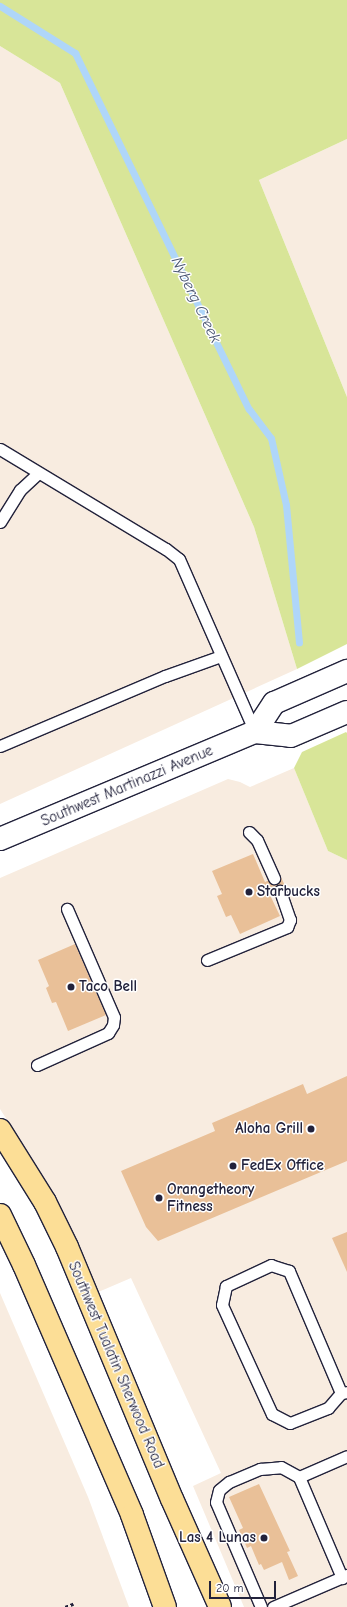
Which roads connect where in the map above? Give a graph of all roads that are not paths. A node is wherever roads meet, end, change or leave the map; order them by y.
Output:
1 (0, 449) edge
2 (38, 472) junction
3 (0, 522) edge
4 (221, 656) junction
5 (347, 671) edge
6 (347, 712) edge
7 (255, 732) junction
8 (0, 746) edge
9 (249, 832) dead end
10 (0, 839) edge
11 (274, 878) dead end
12 (280, 891) dead end
13 (68, 909) dead end
14 (207, 960) dead end
15 (37, 1065) dead end
16 (0, 1130) edge
17 (0, 1215) edge
18 (344, 1392) edge
19 (347, 1456) edge
20 (299, 1477) junction
21 (344, 1577) edge
22 (165, 1607) edge
23 (220, 1607) edge
24 (261, 1607) edge
25 (273, 1607) edge

1 - 2 lane
2 - 3 lane
2 - 4 lane
4 - 7 lane
4 - 8 lane
5 - 7 street
6 - 7 street, Southwest Martinazzi Avenue
7 - 10 street, Southwest Martinazzi Avenue
9 - 11 lane
12 - 14 lane
13 - 15 lane
16 - 23 highway, Southwest Tualatin Sherwood Road
17 - 22 highway
18 - 18 lane
19 - 20 lane
20 - 21 lane
20 - 24 lane
21 - 25 lane

